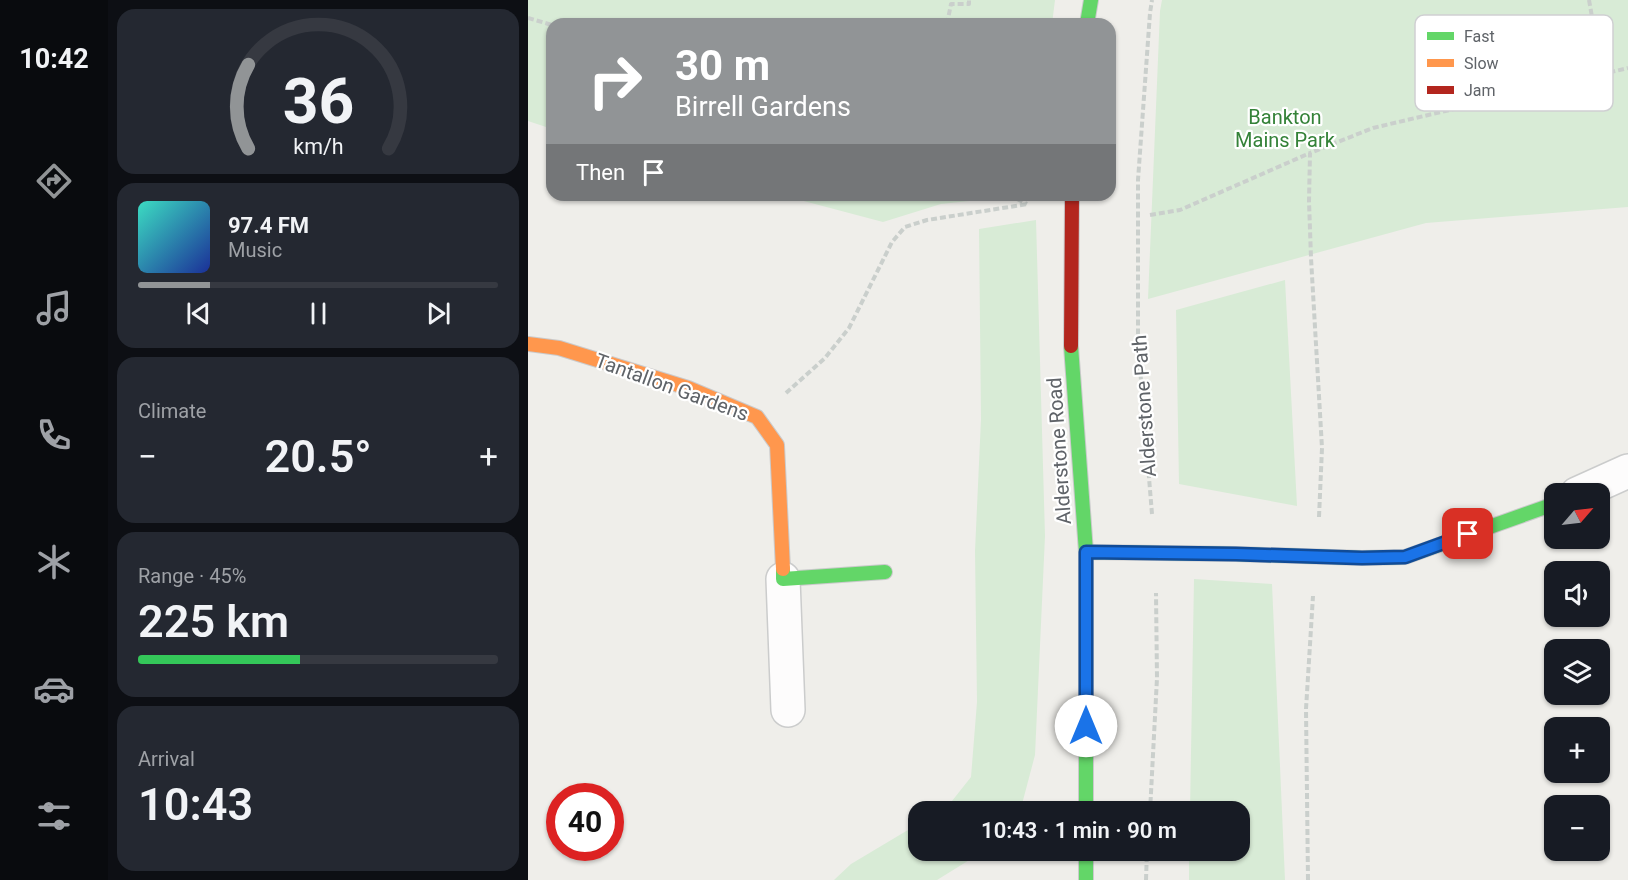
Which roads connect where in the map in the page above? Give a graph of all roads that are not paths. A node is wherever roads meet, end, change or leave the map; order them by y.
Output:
1 (1090, 0) edge
2 (1088, 18) edge
3 (1072, 201) edge
4 (528, 344) edge
5 (1628, 471) edge
6 (1601, 483) edge
7 (1544, 508) edge
8 (1086, 552) junction
9 (885, 572) dead end
10 (783, 579) junction
11 (788, 710) dead end
12 (1086, 801) edge
13 (1086, 861) edge
14 (1086, 880) edge

1 - 2 street
3 - 8 street, Alderstone Road
4 - 10 street, Tantallon Gardens
5 - 6 street
7 - 8 street
8 - 12 street, Alderstone Road
9 - 10 street
10 - 11 street, Tantallon Gardens
13 - 14 street

